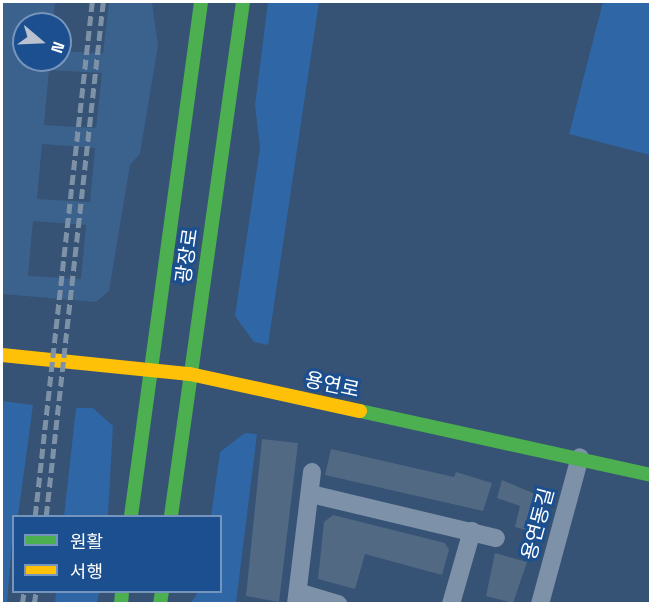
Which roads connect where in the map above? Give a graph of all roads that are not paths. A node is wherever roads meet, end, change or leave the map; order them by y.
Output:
1 (201, 2) edge
2 (243, 2) edge
3 (2, 355) edge
4 (149, 368) junction
5 (190, 374) junction
6 (580, 457) junction
7 (312, 472) dead end
8 (651, 475) edge
9 (311, 494) junction
10 (131, 515) edge
11 (171, 515) edge
12 (472, 531) junction
13 (496, 538) dead end
14 (297, 598) edge
15 (338, 603) edge
16 (451, 603) edge
17 (540, 603) edge

1 - 4 main road, 광장로
2 - 5 main road, 광장로
3 - 4 main road, 용연로
4 - 5 main road, 용연로
4 - 10 main road, 광장로
5 - 6 main road, 용연로
5 - 11 main road, 광장로
6 - 8 main road, 용연로
6 - 17 street, 용연동길
7 - 9 street
9 - 12 street
9 - 14 street
12 - 13 street
12 - 16 street
14 - 15 street

